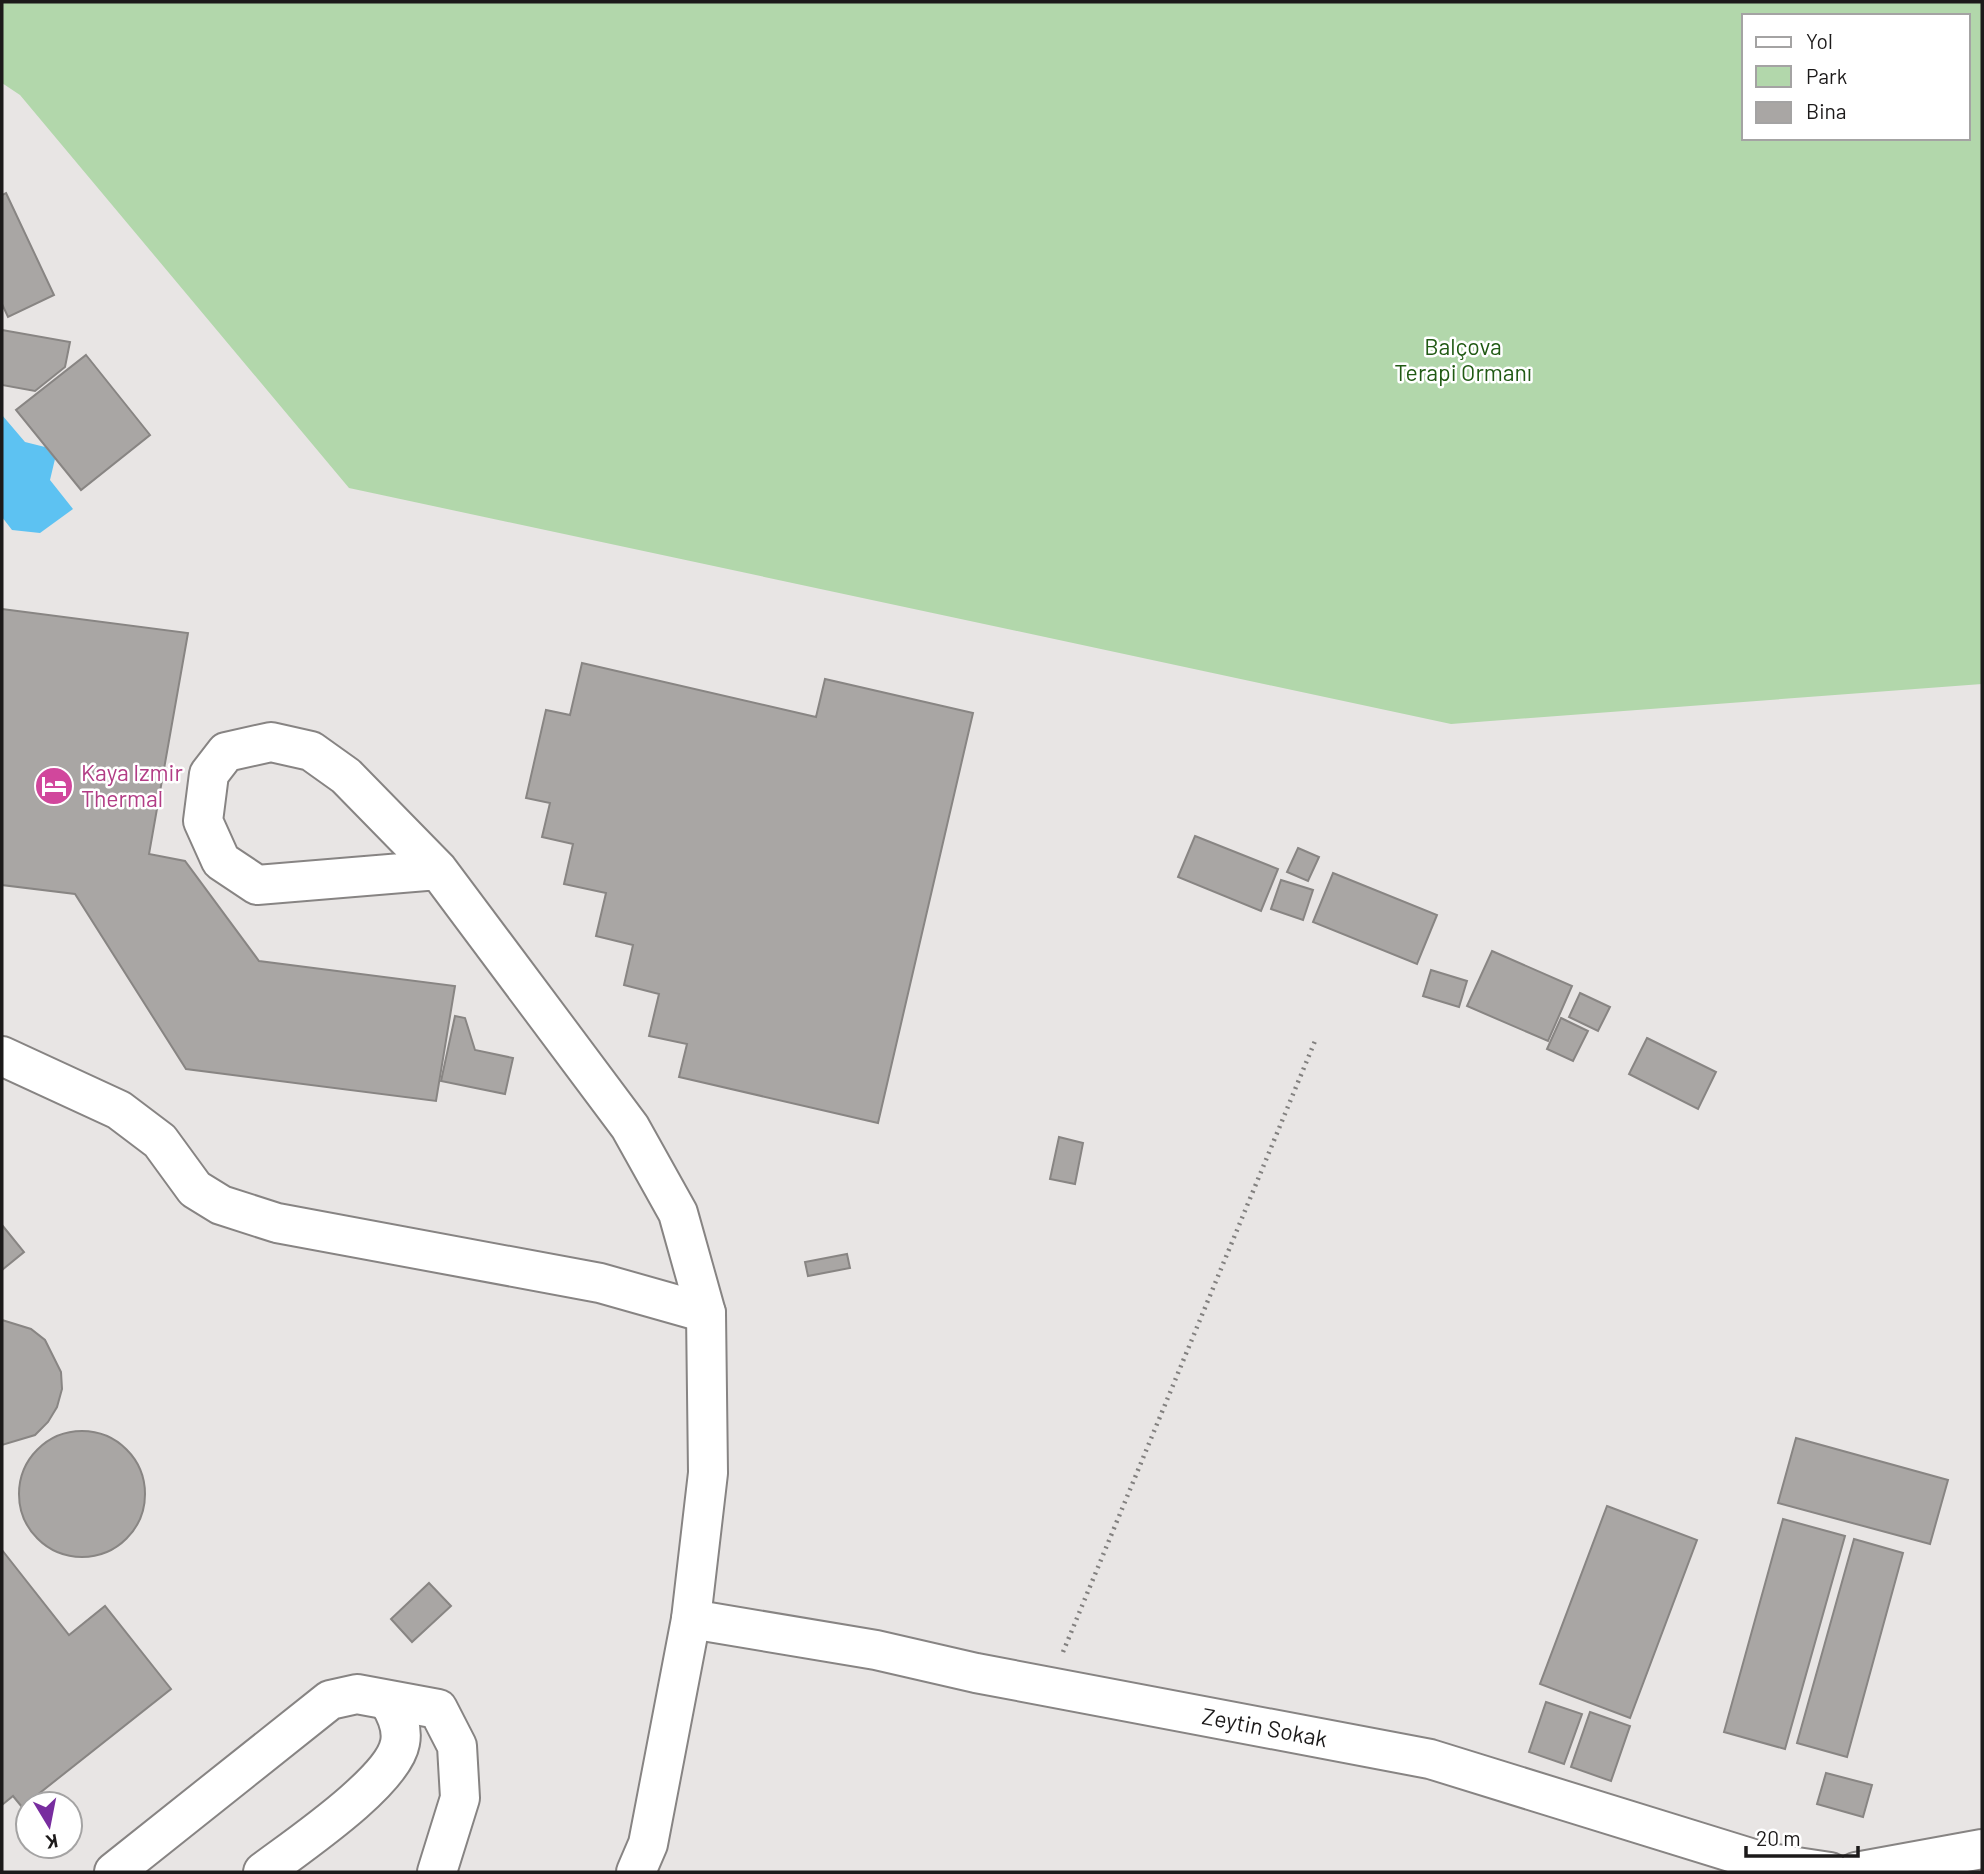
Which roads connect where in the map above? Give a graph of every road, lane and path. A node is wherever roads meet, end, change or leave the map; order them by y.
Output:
1 (438, 870) junction
2 (1315, 1041) dead end
3 (2, 1056) edge
4 (706, 1313) junction
5 (691, 1619) junction
6 (1049, 1686) junction
7 (390, 1702) junction
8 (1982, 1849) edge
9 (114, 1872) edge
10 (263, 1872) edge
11 (437, 1872) edge
12 (636, 1872) edge
13 (1830, 1872) edge
14 (1856, 1872) edge

1 - 1 street
1 - 4 street
2 - 6 path
3 - 4 street
4 - 5 street
5 - 6 street, Zeytin Sokak
5 - 12 street
6 - 13 street, Zeytin Sokak
7 - 9 street
7 - 10 street
7 - 11 street
8 - 14 street

